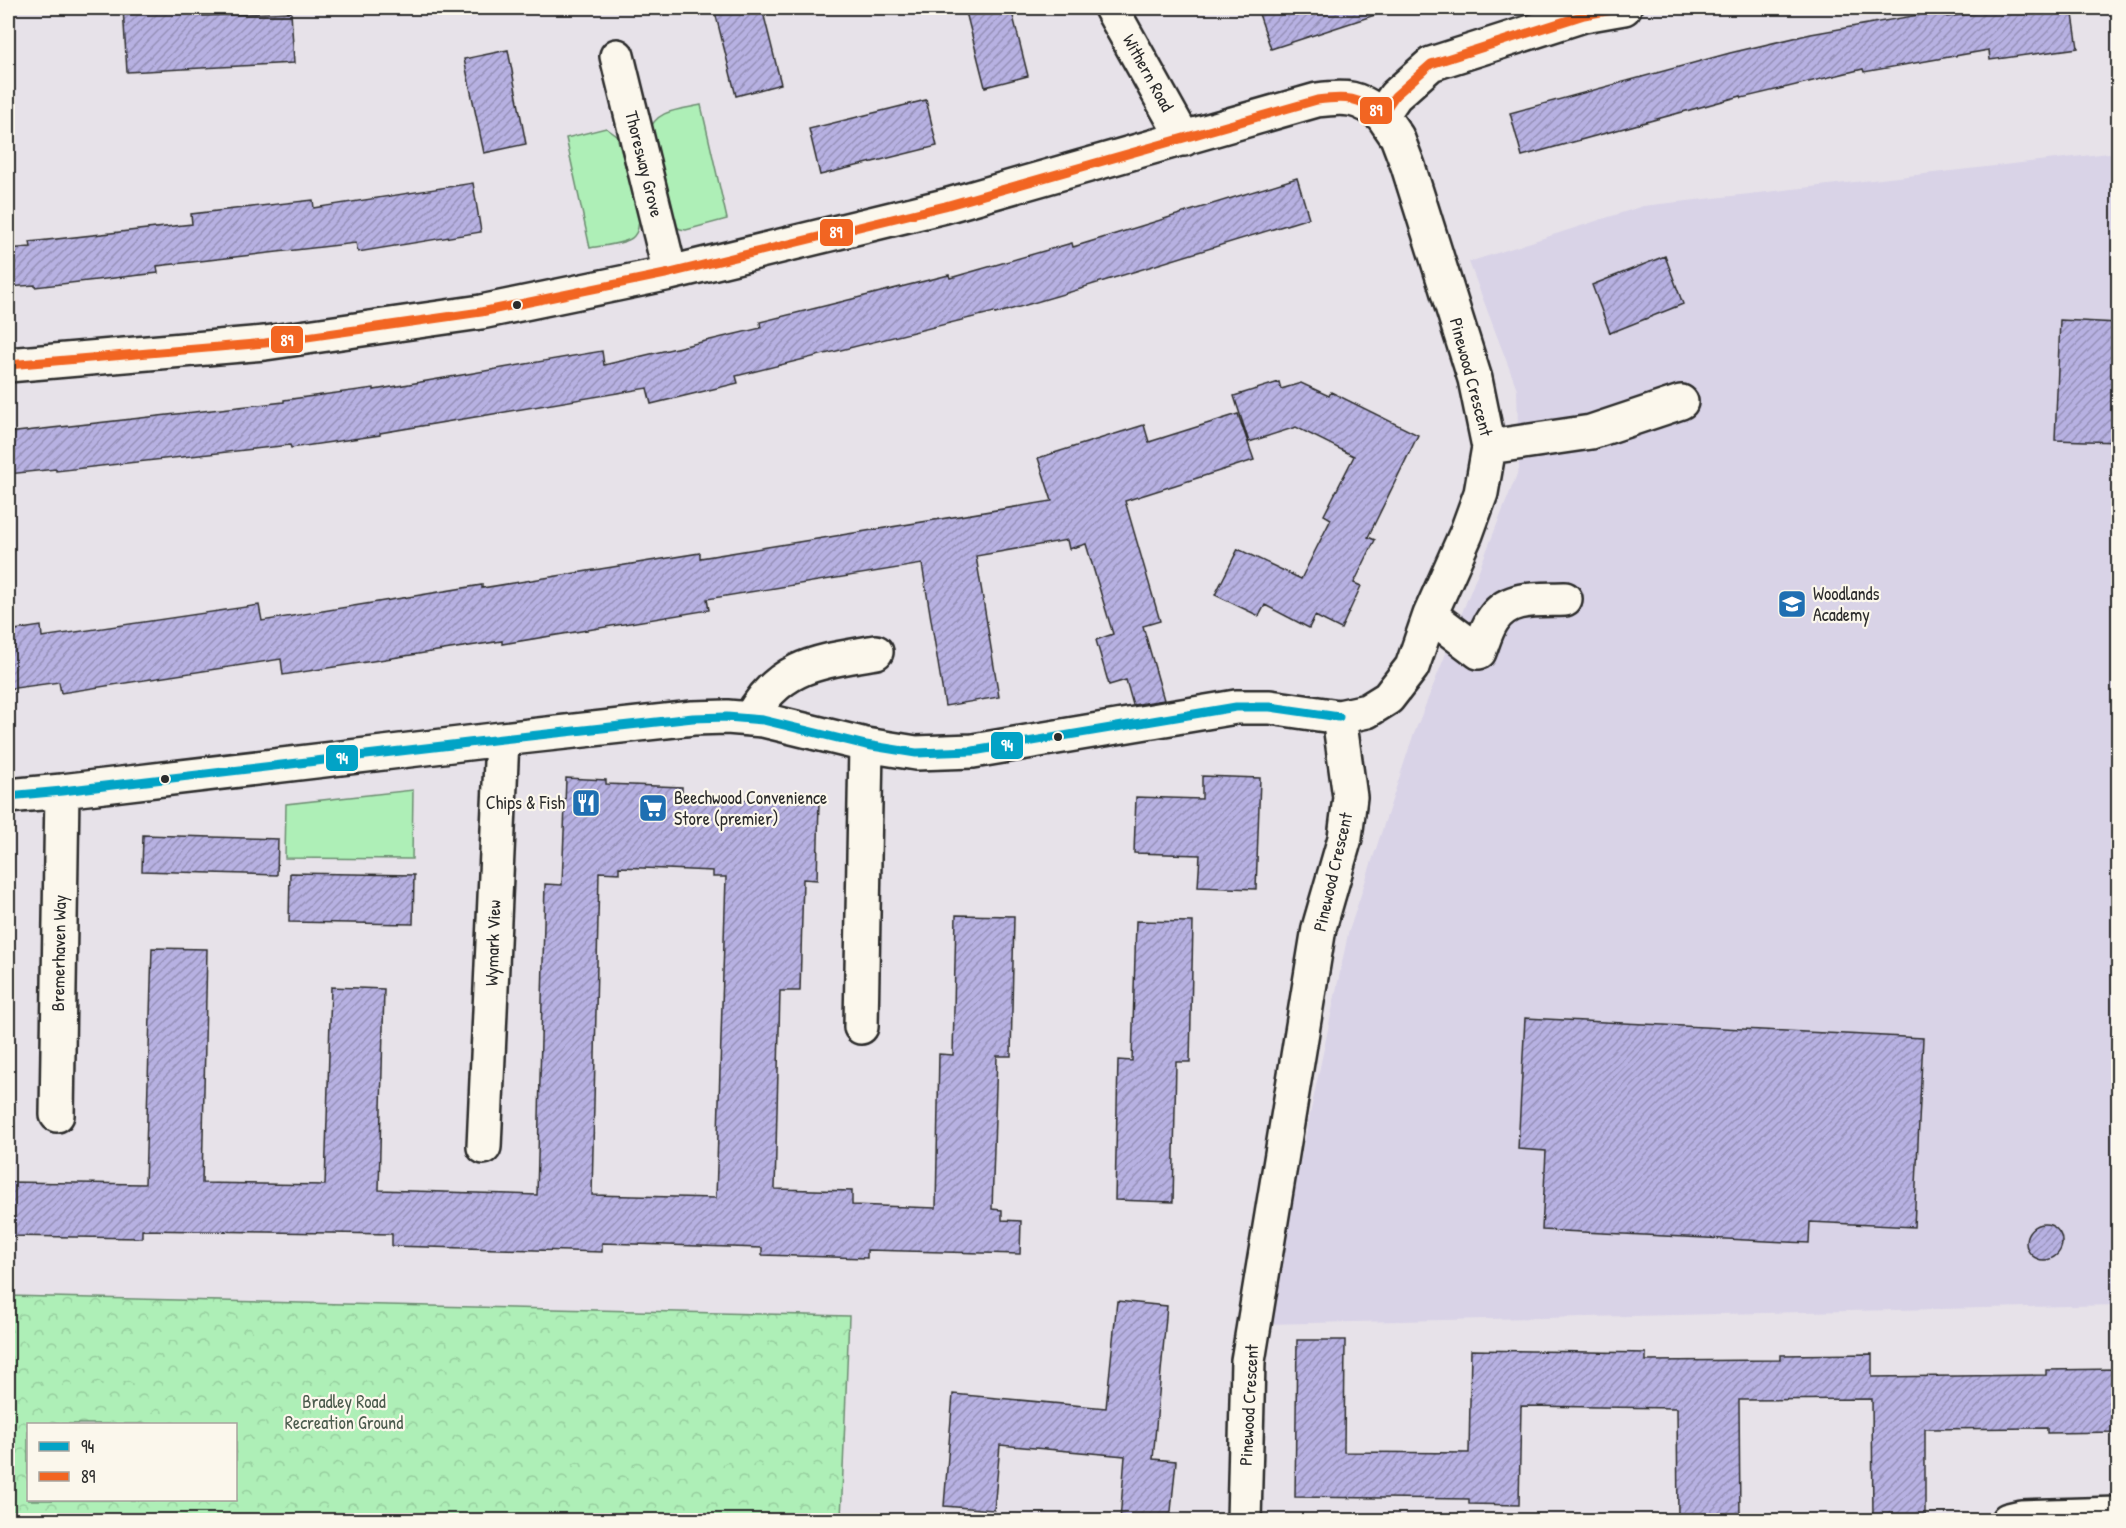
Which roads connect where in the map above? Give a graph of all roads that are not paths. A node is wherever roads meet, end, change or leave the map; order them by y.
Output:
1 (1111, 8) edge
2 (1624, 8) edge
3 (1582, 11) edge
4 (617, 56) dead end
5 (1382, 115) junction
6 (1184, 139) junction
7 (670, 273) junction
8 (8, 365) edge
9 (1681, 402) dead end
10 (1489, 447) junction
11 (1565, 599) dead end
12 (1430, 615) junction
13 (876, 652) dead end
14 (1339, 717) junction
15 (750, 719) junction
16 (502, 739) junction
17 (866, 745) junction
18 (62, 792) junction
19 (8, 796) edge
20 (861, 1027) dead end
21 (57, 1115) dead end
22 (484, 1147) dead end
23 (2118, 1514) edge
24 (1244, 1521) edge
25 (2008, 1521) edge

1 - 6 street, Withern Road
2 - 3 street
3 - 5 street
4 - 7 street, Thoresway Grove
5 - 6 street
5 - 10 street, Pinewood Crescent
6 - 7 street
7 - 8 street
9 - 10 street
10 - 12 street, Pinewood Crescent
11 - 12 street
12 - 14 street, Pinewood Crescent
13 - 15 street
14 - 17 street
14 - 24 street, Pinewood Crescent
15 - 16 street
15 - 17 street
16 - 18 street
16 - 22 street, Wymark View
17 - 20 street
18 - 19 street
18 - 21 street, Bremerhaven Way
23 - 25 street

